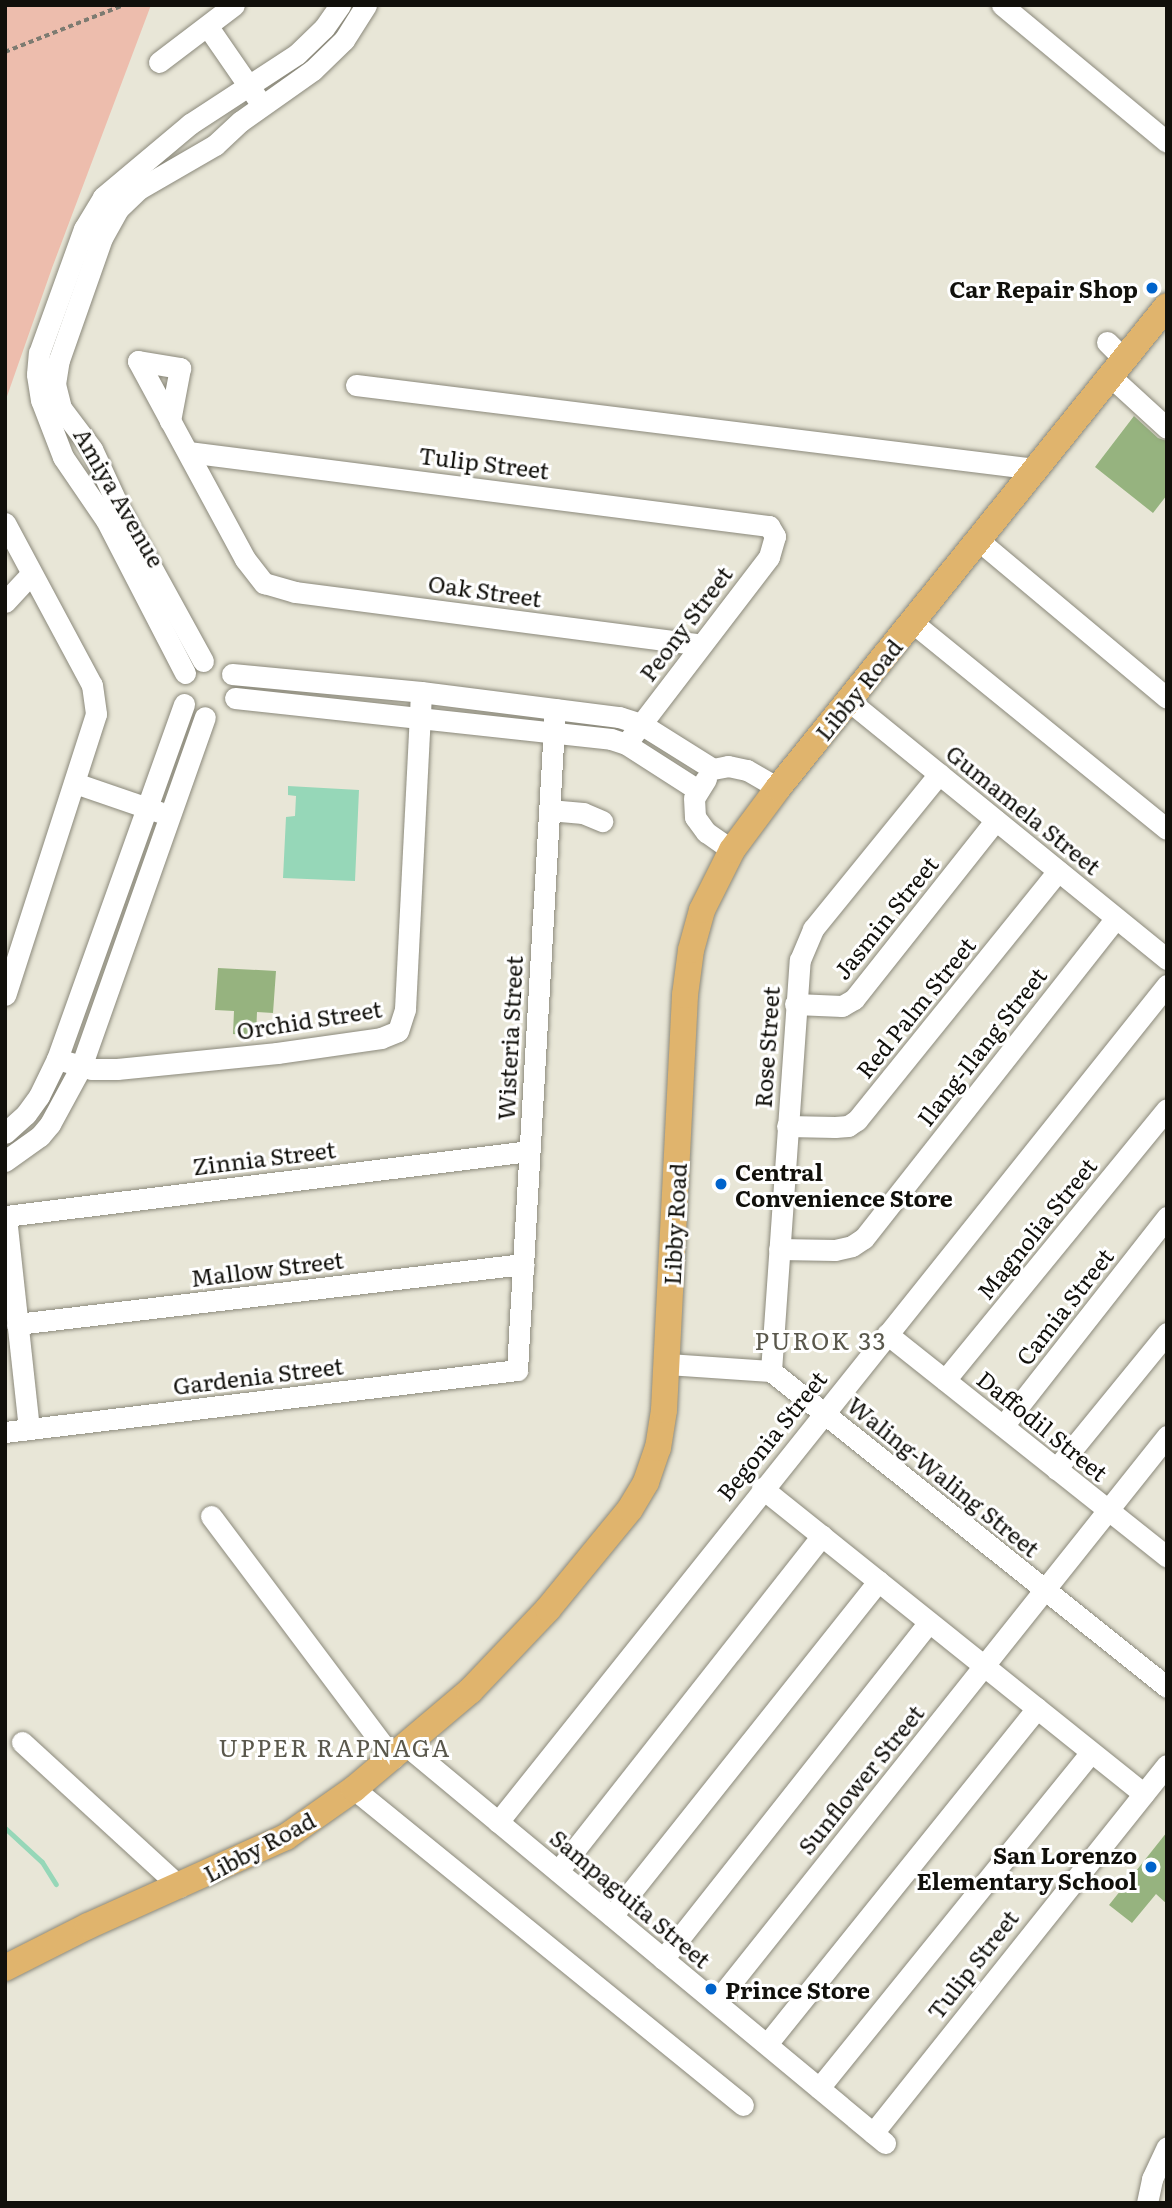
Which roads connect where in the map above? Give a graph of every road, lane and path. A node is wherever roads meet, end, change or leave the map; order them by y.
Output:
1 (124, 5) edge
2 (234, 5) edge
3 (340, 5) edge
4 (366, 5) edge
5 (1002, 5) edge
6 (208, 27) junction
7 (5, 52) edge
8 (159, 62) dead end
9 (249, 87) junction
10 (262, 105) junction
11 (1167, 142) edge
12 (134, 182) junction
13 (1167, 306) edge
14 (1114, 359) junction
15 (47, 385) junction
16 (356, 385) dead end
17 (170, 421) dead end
18 (1167, 428) edge
19 (188, 452) junction
20 (1035, 469) junction
21 (108, 505) junction
22 (5, 523) edge
23 (773, 530) joint
24 (978, 540) junction
25 (19, 559) edge
26 (5, 602) edge
27 (912, 622) junction
28 (701, 645) junction
29 (203, 661) junction
30 (185, 673) junction
31 (232, 674) junction
32 (421, 692) junction
33 (235, 698) junction
34 (1167, 698) edge
35 (848, 700) junction
36 (184, 704) junction
37 (555, 709) junction
38 (205, 717) junction
39 (420, 717) junction
40 (641, 724) junction
41 (554, 732) junction
42 (626, 744) junction
43 (713, 769) junction
44 (939, 774) junction
45 (75, 783) junction
46 (778, 788) junction
47 (698, 790) junction
48 (147, 808) junction
49 (549, 810) junction
50 (170, 816) junction
51 (996, 820) junction
52 (602, 821) dead end
53 (1167, 829) edge
54 (732, 850) junction
55 (1058, 871) junction
56 (1116, 918) junction
57 (1167, 959) edge
58 (1167, 985) edge
59 (5, 995) edge
60 (795, 1004) junction
61 (57, 1059) junction
62 (81, 1067) junction
63 (1167, 1109) edge
64 (787, 1126) junction
65 (5, 1133) edge
66 (529, 1151) junction
67 (5, 1161) edge
68 (6, 1216) edge
69 (1167, 1217) edge
70 (779, 1249) junction
71 (523, 1265) junction
72 (18, 1324) junction
73 (1167, 1333) edge
74 (887, 1334) junction
75 (667, 1364) junction
76 (517, 1370) joint
77 (771, 1371) junction
78 (945, 1380) junction
79 (822, 1412) junction
80 (1003, 1426) junction
81 (29, 1429) junction
82 (5, 1432) edge
83 (1167, 1436) edge
84 (1056, 1469) junction
85 (762, 1488) junction
86 (1108, 1510) junction
87 (211, 1516) dead end
88 (822, 1536) junction
89 (1164, 1550) edge
90 (878, 1581) junction
91 (1045, 1589) junction
92 (929, 1622) junction
93 (984, 1666) junction
94 (1167, 1687) edge
95 (1037, 1708) junction
96 (22, 1742) dead end
97 (401, 1752) junction
98 (1091, 1752) junction
99 (1167, 1765) edge
100 (354, 1789) junction
101 (1144, 1794) junction
102 (498, 1822) junction
103 (558, 1871) junction
104 (180, 1887) junction
105 (612, 1916) junction
106 (663, 1959) junction
107 (5, 1968) edge
108 (716, 2002) junction
109 (767, 2044) junction
110 (818, 2088) junction
111 (743, 2105) dead end
112 (879, 2138) joint
113 (1167, 2147) edge
114 (1147, 2203) edge

1 - 7 path
2 - 6 street
3 - 9 street, Amiya Avenue
4 - 10 street, Amiya Avenue
5 - 11 street
6 - 8 street
6 - 9 street
9 - 10 street
9 - 12 street, Amiya Avenue
10 - 12 street, Amiya Avenue
12 - 15 street, Amiya Avenue
13 - 14 main road, Libby Road
14 - 18 street
14 - 20 main road, Libby Road
15 - 21 street, Amiya Avenue
15 - 21 street, Amiya Avenue
16 - 20 street
17 - 19 street
19 - 23 street, Tulip Street
19 - 28 street, Oak Street
20 - 24 main road, Libby Road
21 - 29 street, Amiya Avenue
21 - 30 street, Amiya Avenue
22 - 25 street
23 - 28 street, Peony Street
24 - 27 main road, Libby Road
24 - 34 street
25 - 26 street
25 - 45 street
27 - 35 main road, Libby Road
27 - 53 street
28 - 40 street, Peony Street
29 - 30 street
29 - 31 street
30 - 36 street
31 - 32 street
31 - 33 street
32 - 37 street
32 - 39 street, Orchid Street
33 - 38 street
33 - 39 street
35 - 44 street, Gumamela Street
35 - 46 main road, Libby Road
36 - 38 street
36 - 48 street
37 - 40 street
37 - 41 street, Wisteria Street
38 - 50 street
39 - 41 street
39 - 62 street, Orchid Street
40 - 42 street, Peony Street
40 - 43 street
41 - 42 street
41 - 49 street, Wisteria Street
42 - 47 street
43 - 46 street
43 - 47 street
44 - 51 street, Gumamela Street
44 - 60 street, Rose Street
45 - 48 street
45 - 59 street
46 - 54 main road, Libby Road
47 - 54 street
48 - 50 street
48 - 61 street
49 - 52 street
49 - 66 street, Wisteria Street
50 - 62 street
51 - 55 street, Gumamela Street
51 - 60 street, Jasmin Street
54 - 75 main road, Libby Road
55 - 56 street, Gumamela Street
55 - 64 street, Red Palm Street
56 - 57 street, Gumamela Street
56 - 70 street, Ilang-Ilang Street
58 - 74 street, Begonia Street
60 - 64 street, Rose Street
61 - 62 street, Orchid Street
61 - 65 street
62 - 67 street
63 - 78 street, Magnolia Street
64 - 70 street, Rose Street
66 - 68 street, Zinnia Street
66 - 71 street, Wisteria Street
68 - 72 street
69 - 80 street, Camia Street
70 - 77 street, Rose Street
71 - 72 street, Mallow Street
71 - 76 street, Wisteria Street
72 - 81 street
73 - 84 street
74 - 78 street, Daffodil Street
74 - 79 street, Begonia Street
75 - 77 street
75 - 97 main road, Libby Road
76 - 81 street, Gardenia Street
77 - 79 street, Waling-Waling Street
78 - 80 street, Daffodil Street
79 - 85 street, Begonia Street
79 - 91 street, Waling-Waling Street
80 - 84 street, Daffodil Street
81 - 82 street, Gardenia Street
83 - 86 street, Sunflower Street
84 - 86 street, Daffodil Street
85 - 88 street
85 - 102 street, Begonia Street
86 - 89 street, Daffodil Street
86 - 91 street, Sunflower Street
87 - 97 street, Sampaguita Street
88 - 90 street
88 - 103 street
90 - 92 street
90 - 105 street
91 - 93 street, Sunflower Street
91 - 94 street, Waling-Waling Street
92 - 93 street
92 - 106 street
93 - 95 street
93 - 108 street, Sunflower Street
95 - 98 street
95 - 109 street
96 - 104 street
97 - 100 main road, Libby Road
97 - 102 street, Sampaguita Street
98 - 101 street
98 - 110 street
99 - 101 street, Tulip Street
100 - 104 main road, Libby Road
100 - 111 street
101 - 112 street, Tulip Street
102 - 103 street, Sampaguita Street
103 - 105 street, Sampaguita Street
104 - 107 main road, Libby Road
105 - 106 street, Sampaguita Street
106 - 108 street, Sampaguita Street
108 - 109 street, Sampaguita Street
109 - 110 street, Sampaguita Street
110 - 112 street, Sampaguita Street
113 - 114 street

